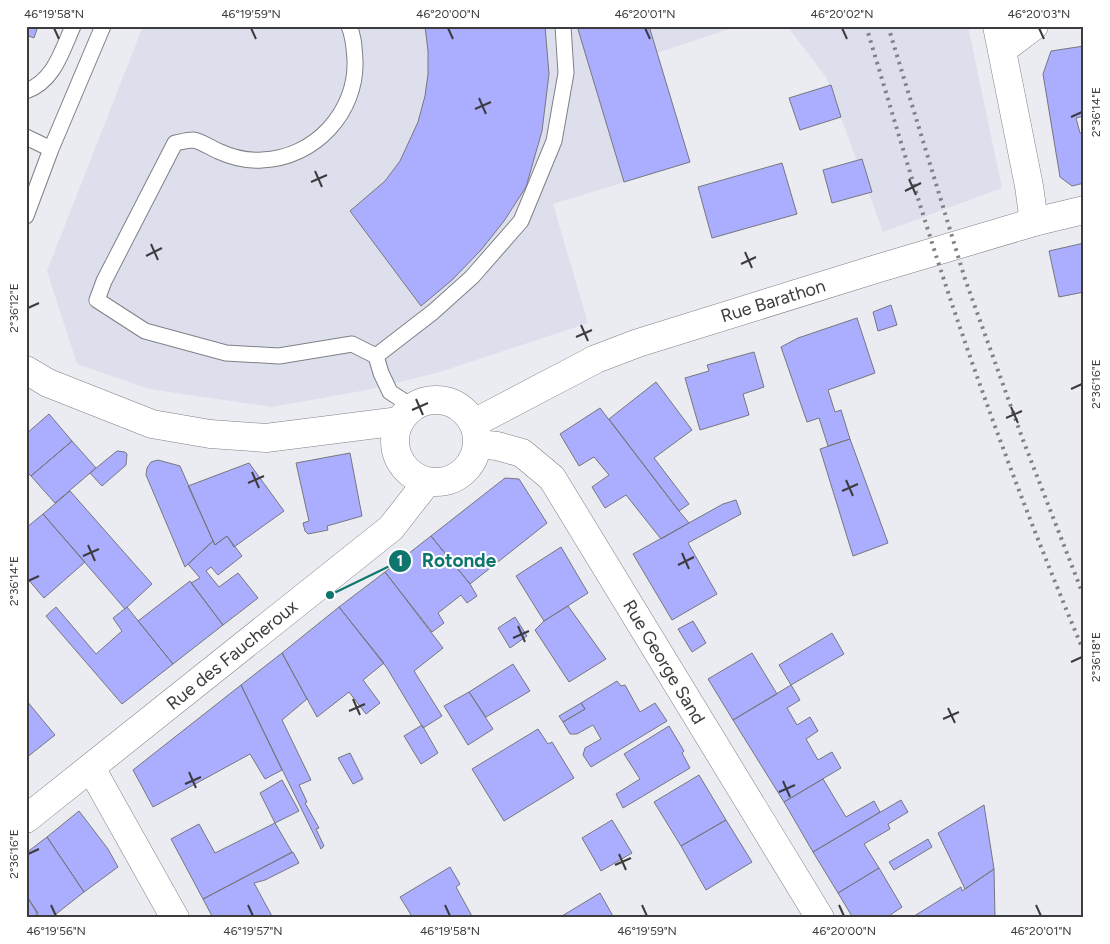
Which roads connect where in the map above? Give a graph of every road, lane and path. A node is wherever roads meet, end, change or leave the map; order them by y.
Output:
1 (73, 26) edge
2 (102, 26) edge
3 (349, 26) edge
4 (563, 26) edge
5 (1034, 26) edge
6 (1000, 38) edge
7 (26, 91) edge
8 (26, 137) edge
9 (51, 149) junction
10 (1084, 210) edge
11 (26, 216) edge
12 (1034, 222) junction
13 (376, 356) junction
14 (26, 370) edge
15 (407, 414) junction
16 (476, 433) junction
17 (428, 482) junction
18 (91, 768) junction
19 (26, 819) edge
20 (175, 918) edge
21 (820, 918) edge

1 - 7 lane
2 - 9 lane
3 - 13 lane
4 - 13 lane
5 - 6 street
6 - 12 street
8 - 9 lane
9 - 11 lane
10 - 12 street, Rue Barathon
12 - 16 street, Rue Barathon
13 - 15 lane
14 - 15 street
15 - 16 street
15 - 17 street
16 - 17 street
16 - 21 street, Rue George Sand
17 - 18 street, Rue des Faucheroux
18 - 19 street, Rue des Faucheroux
18 - 20 street

